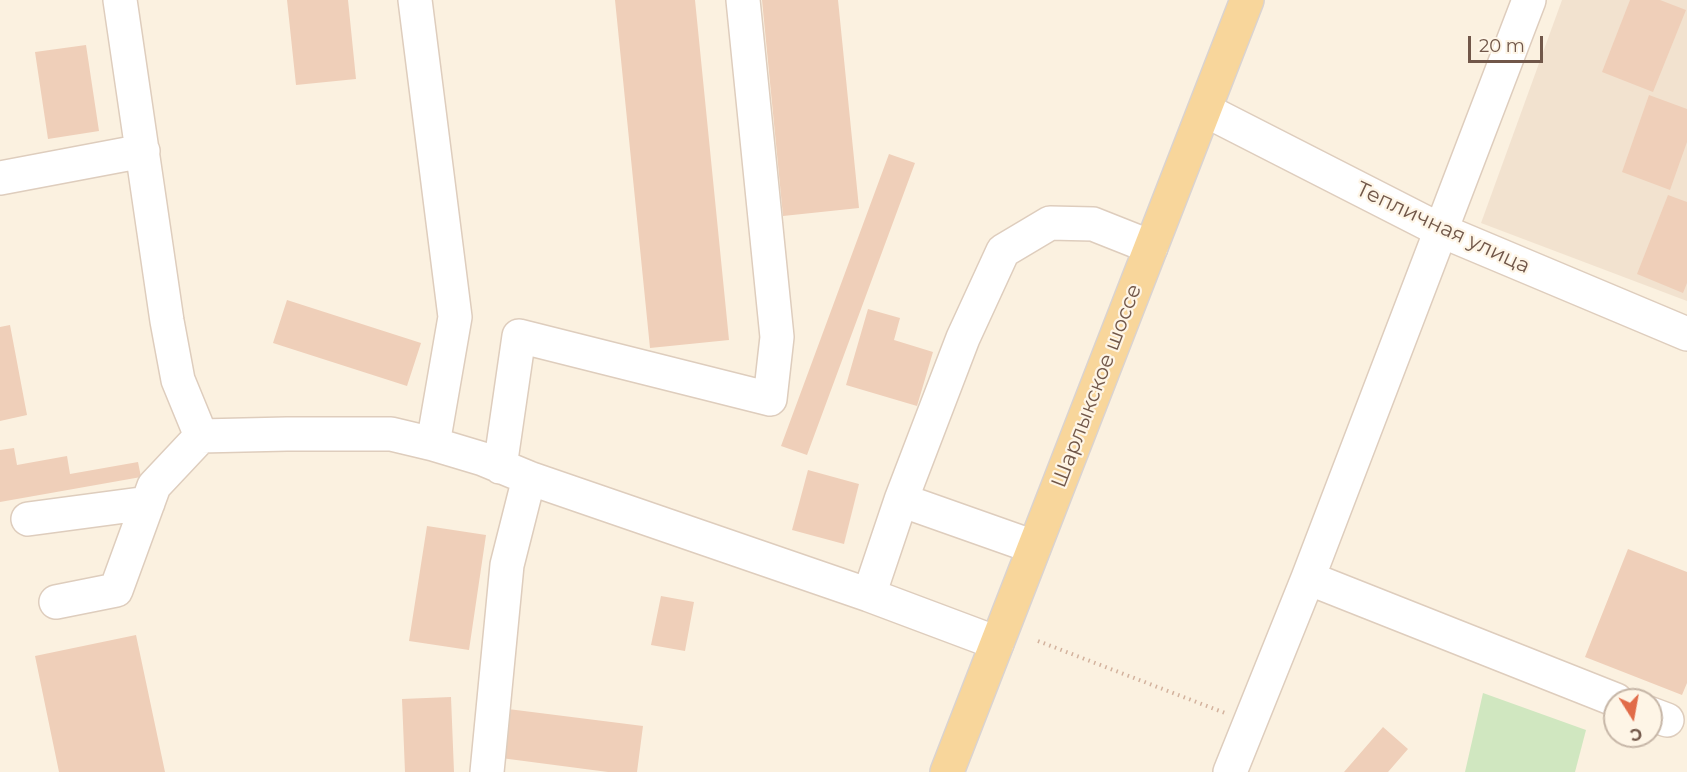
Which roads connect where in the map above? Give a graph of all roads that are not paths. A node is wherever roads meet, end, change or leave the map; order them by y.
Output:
1 (120, 0) edge
2 (415, 0) edge
3 (743, 0) edge
4 (1248, 0) edge
5 (1529, 0) edge
6 (1205, 110) junction
7 (143, 151) junction
8 (0, 178) edge
9 (1442, 231) junction
10 (1151, 247) junction
11 (1687, 334) edge
12 (201, 436) junction
13 (433, 444) junction
14 (514, 472) junction
15 (901, 500) junction
16 (148, 503) junction
17 (28, 519) dead end
18 (1034, 548) junction
19 (1308, 578) junction
20 (869, 595) junction
21 (56, 602) dead end
22 (997, 643) junction
23 (1603, 695) edge
24 (487, 772) edge
25 (947, 772) edge
26 (1230, 772) edge

1 - 7 street
2 - 13 street
3 - 14 street
4 - 6 main road, Шарлыкское шоссе
5 - 9 street
6 - 9 street, Тепличная улица
6 - 10 main road, Шарлыкское шоссе
7 - 8 street
7 - 12 street
9 - 11 street, Тепличная улица
9 - 19 street
10 - 15 street
10 - 18 main road, Шарлыкское шоссе
12 - 13 street
12 - 16 street
13 - 14 street
14 - 20 street
14 - 24 street
15 - 18 street
15 - 20 street
16 - 17 street
16 - 21 street
18 - 22 main road, Шарлыкское шоссе
19 - 23 street
19 - 26 street
20 - 22 street
22 - 25 main road, Шарлыкское шоссе

